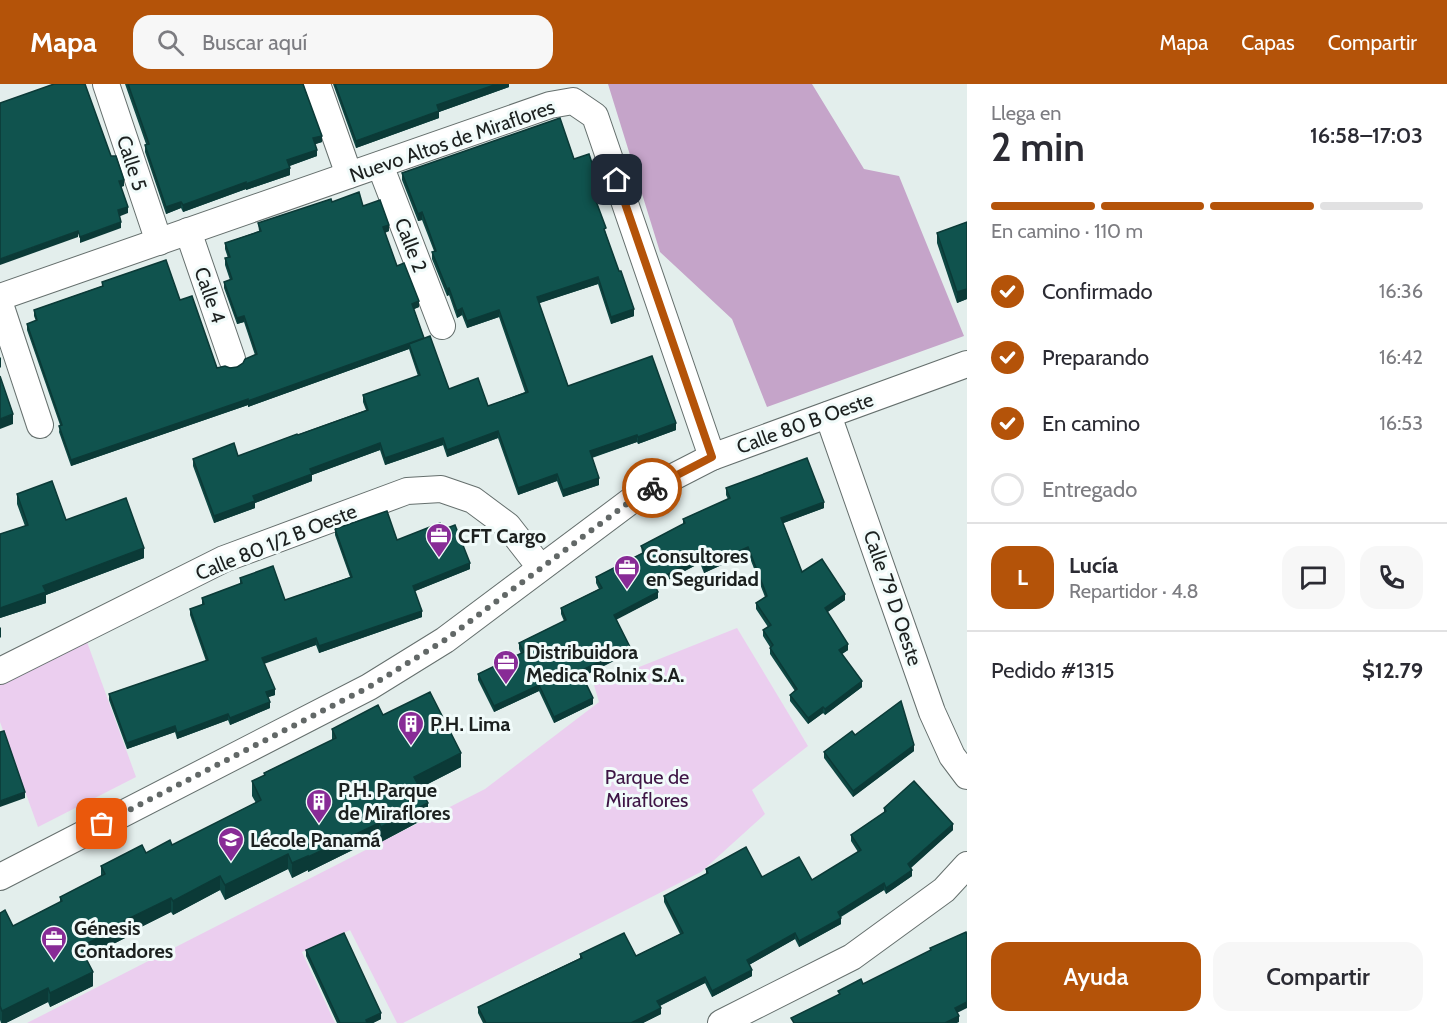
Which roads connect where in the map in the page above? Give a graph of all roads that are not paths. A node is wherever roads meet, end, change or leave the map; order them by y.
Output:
1 (106, 84) edge
2 (317, 84) edge
3 (546, 94) edge
4 (380, 165) junction
5 (349, 175) junction
6 (188, 231) junction
7 (159, 242) junction
8 (0, 297) edge
9 (0, 304) edge
10 (442, 326) dead end
11 (232, 359) dead end
12 (967, 364) edge
13 (828, 415) junction
14 (40, 425) dead end
15 (712, 457) junction
16 (540, 567) junction
17 (0, 671) edge
18 (967, 776) edge
19 (967, 865) edge
20 (0, 877) edge
21 (721, 1023) edge

1 - 7 street, Calle 5
2 - 5 street
3 - 4 street, Nuevo Altos de Miraflores
3 - 15 street, Nuevo Altos de Miraflores
4 - 5 street, Nuevo Altos de Miraflores
4 - 10 street, Calle 2
5 - 6 street, Nuevo Altos de Miraflores
6 - 7 street, Nuevo Altos de Miraflores
6 - 11 street, Calle 4
7 - 8 street, Nuevo Altos de Miraflores
9 - 14 street
12 - 13 street, Calle 80 B Oeste
13 - 15 street, Calle 80 B Oeste
13 - 18 street, Calle 79 D Oeste
15 - 16 street, Calle 80 B Oeste
16 - 17 street, Calle 80 1/2 B Oeste
16 - 20 street, Calle 80 B Oeste
19 - 21 street

